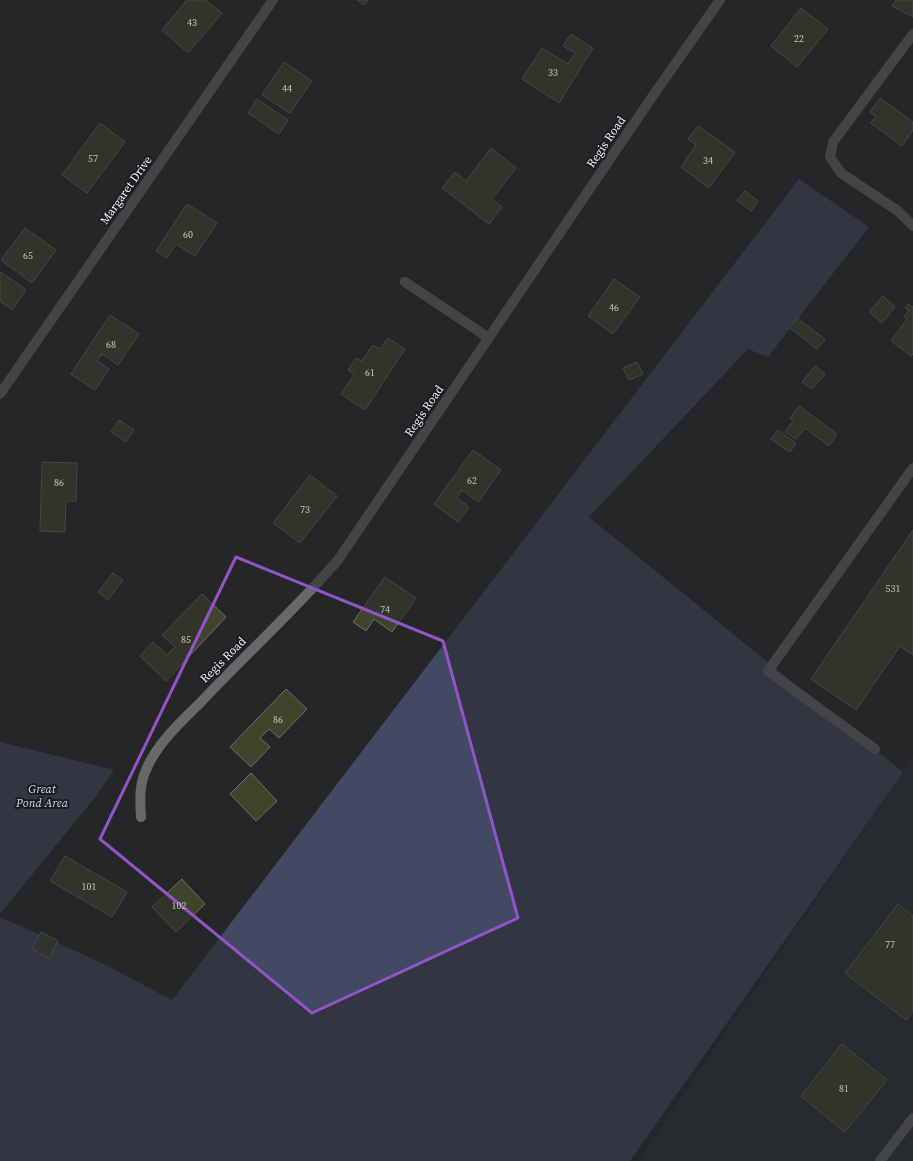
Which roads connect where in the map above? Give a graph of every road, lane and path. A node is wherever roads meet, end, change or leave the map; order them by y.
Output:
1 (273, 0) edge
2 (720, 0) edge
3 (913, 34) edge
4 (913, 226) edge
5 (405, 282) dead end
6 (489, 338) junction
7 (0, 394) edge
8 (913, 468) edge
9 (876, 749) dead end
10 (141, 817) dead end
11 (913, 1118) edge
12 (880, 1161) edge

1 - 7 street, Margaret Drive
2 - 6 street, Regis Road
3 - 4 street
5 - 6 street
6 - 10 street, Regis Road
8 - 9 street
11 - 12 street

